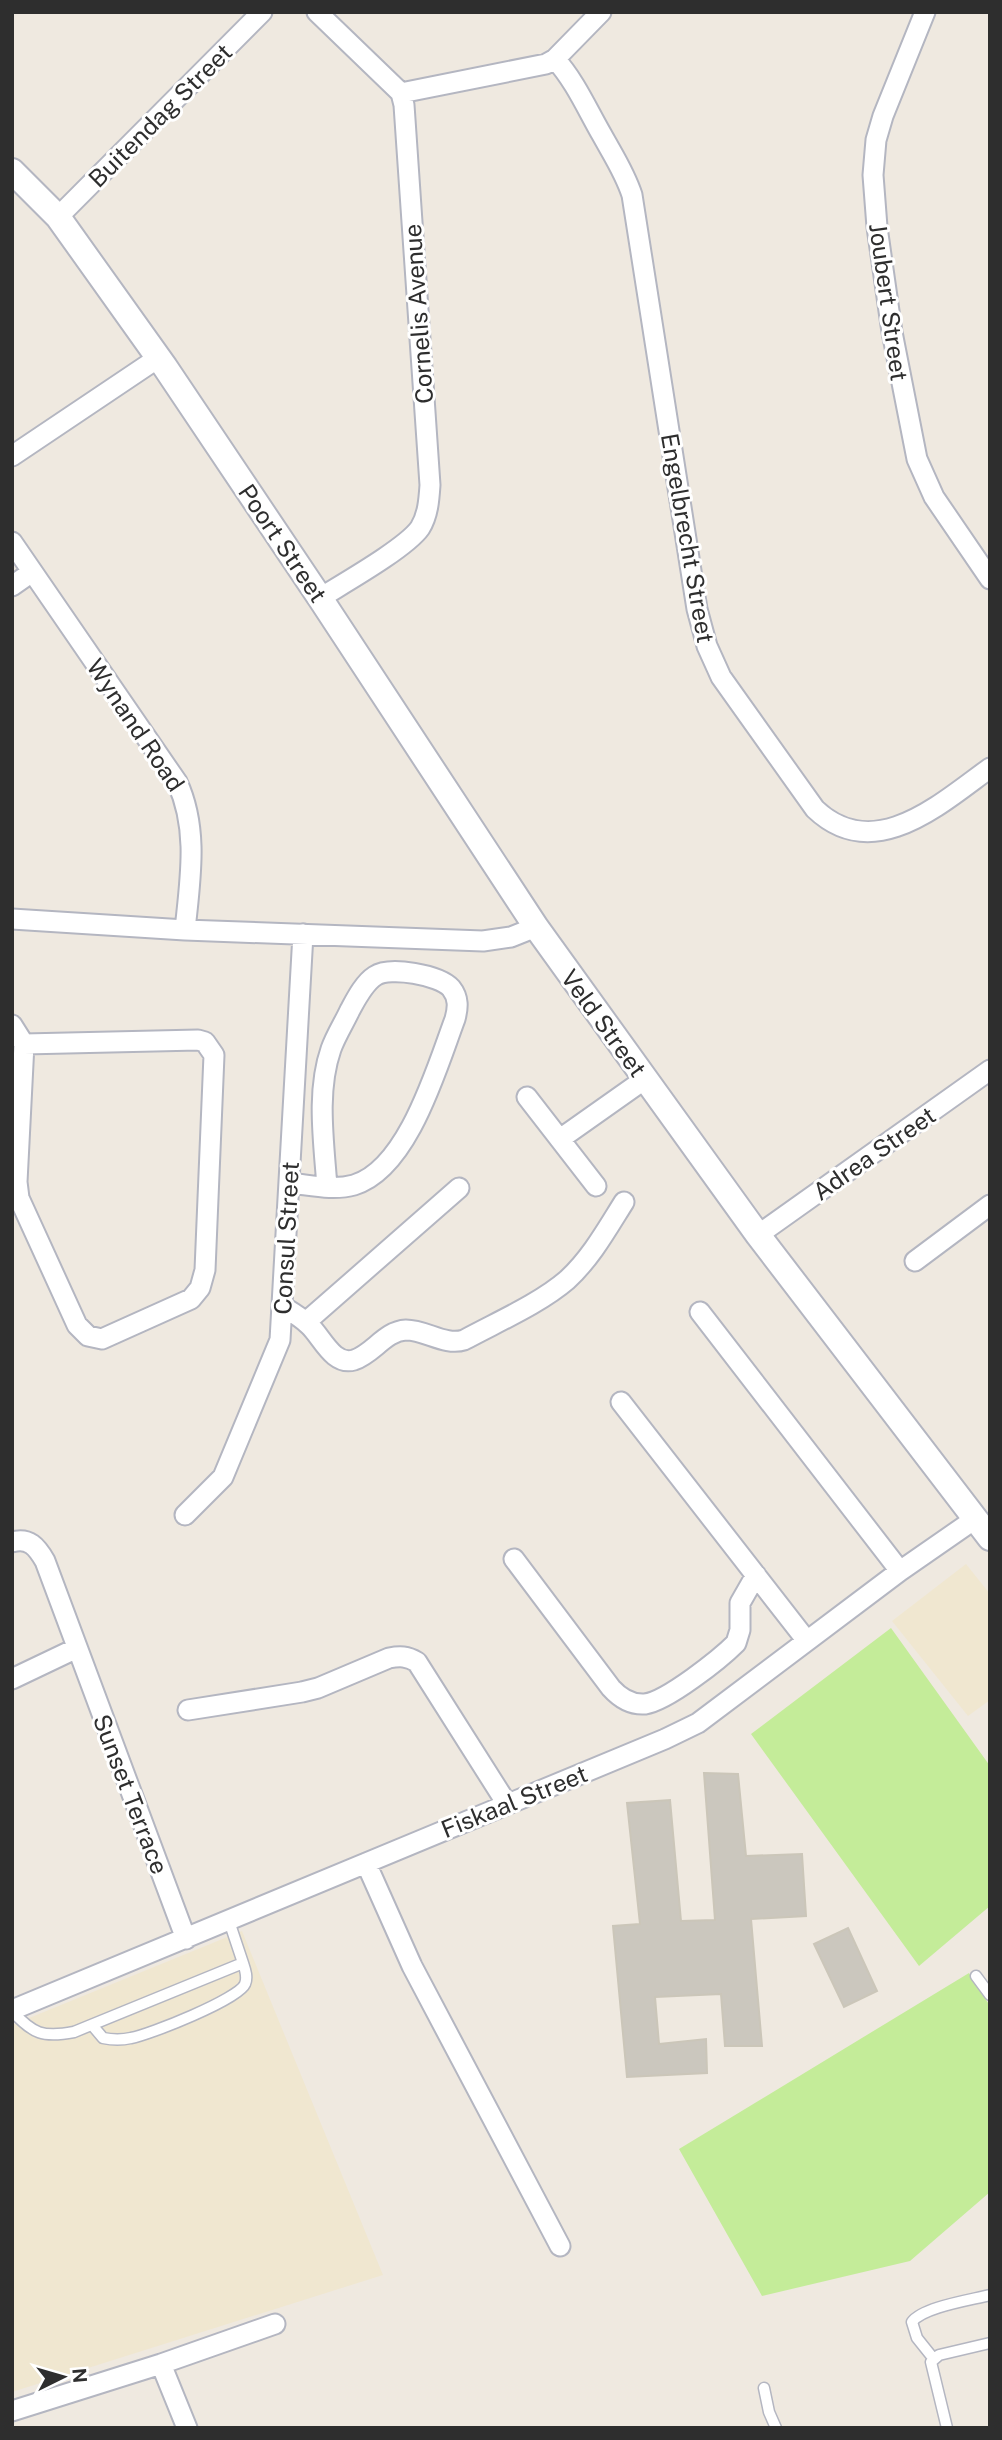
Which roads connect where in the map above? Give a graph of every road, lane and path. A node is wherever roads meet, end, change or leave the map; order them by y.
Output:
1 (262, 12) edge
2 (317, 12) edge
3 (601, 12) edge
4 (925, 12) edge
5 (555, 59) junction
6 (401, 93) junction
7 (12, 171) edge
8 (58, 218) junction
9 (158, 358) junction
10 (12, 456) edge
11 (12, 542) edge
12 (32, 572) junction
13 (990, 579) edge
14 (12, 586) edge
15 (320, 598) junction
16 (990, 768) edge
17 (12, 919) edge
18 (536, 927) junction
19 (185, 930) junction
20 (303, 934) junction
21 (12, 1025) edge
22 (24, 1044) junction
23 (990, 1070) edge
24 (645, 1079) junction
25 (527, 1097) dead end
26 (559, 1139) junction
27 (289, 1182) junction
28 (596, 1185) dead end
29 (327, 1188) junction
30 (459, 1188) dead end
31 (624, 1202) dead end
32 (990, 1205) edge
33 (758, 1235) junction
34 (915, 1261) dead end
35 (282, 1306) junction
36 (700, 1312) dead end
37 (306, 1322) junction
38 (621, 1402) dead end
39 (185, 1515) dead end
40 (983, 1529) edge
41 (12, 1542) edge
42 (514, 1559) dead end
43 (900, 1571) junction
44 (755, 1575) junction
45 (807, 1641) junction
46 (77, 1648) junction
47 (12, 1679) edge
48 (188, 1710) dead end
49 (507, 1804) junction
50 (366, 1863) junction
51 (229, 1921) junction
52 (186, 1939) junction
53 (243, 1963) junction
54 (976, 1976) dead end
55 (990, 1994) edge
56 (12, 2011) edge
57 (92, 2025) junction
58 (560, 2246) dead end
59 (990, 2295) edge
60 (275, 2324) dead end
61 (990, 2343) edge
62 (933, 2358) junction
63 (161, 2364) junction
64 (764, 2388) dead end
65 (12, 2411) edge
66 (187, 2428) edge
67 (776, 2428) edge
68 (947, 2428) edge

1 - 8 street, Buitendag Street
2 - 6 street
3 - 5 street
4 - 13 street, Joubert Street
5 - 6 street
5 - 16 street, Engelbrecht Street
6 - 15 street, Cornelis Avenue
7 - 8 street, Poort Street
8 - 9 street, Poort Street
9 - 10 street
9 - 15 street, Poort Street
11 - 12 street, Wynand Road
12 - 14 street
12 - 19 street, Wynand Road
15 - 18 street, Poort Street
17 - 19 street
18 - 20 street
18 - 24 street, Veld Street
19 - 20 street
20 - 27 street, Consul Street
21 - 22 street
22 - 22 street
23 - 33 street, Adrea Street
24 - 26 street
24 - 33 street, Veld Street
25 - 26 street
26 - 28 street
27 - 29 street
27 - 35 street, Consul Street
29 - 29 street
30 - 37 street
31 - 37 street
32 - 34 street
33 - 40 street, Veld Street
35 - 37 street
35 - 39 street, Consul Street
36 - 43 street
38 - 44 street
40 - 43 street, Fiskaal Street
41 - 46 street, Sunset Terrace
42 - 44 street
43 - 45 street, Fiskaal Street
44 - 45 street
45 - 49 street, Fiskaal Street
46 - 47 street
46 - 52 street, Sunset Terrace
48 - 49 street
49 - 50 street, Fiskaal Street
50 - 51 street, Fiskaal Street
50 - 58 street
51 - 52 street, Fiskaal Street
51 - 53 lane
52 - 56 street, Fiskaal Street
53 - 57 lane
53 - 57 lane
54 - 55 lane
56 - 57 lane
59 - 62 lane
60 - 63 street
61 - 62 lane
62 - 68 lane
63 - 65 street
63 - 66 street
64 - 67 lane

